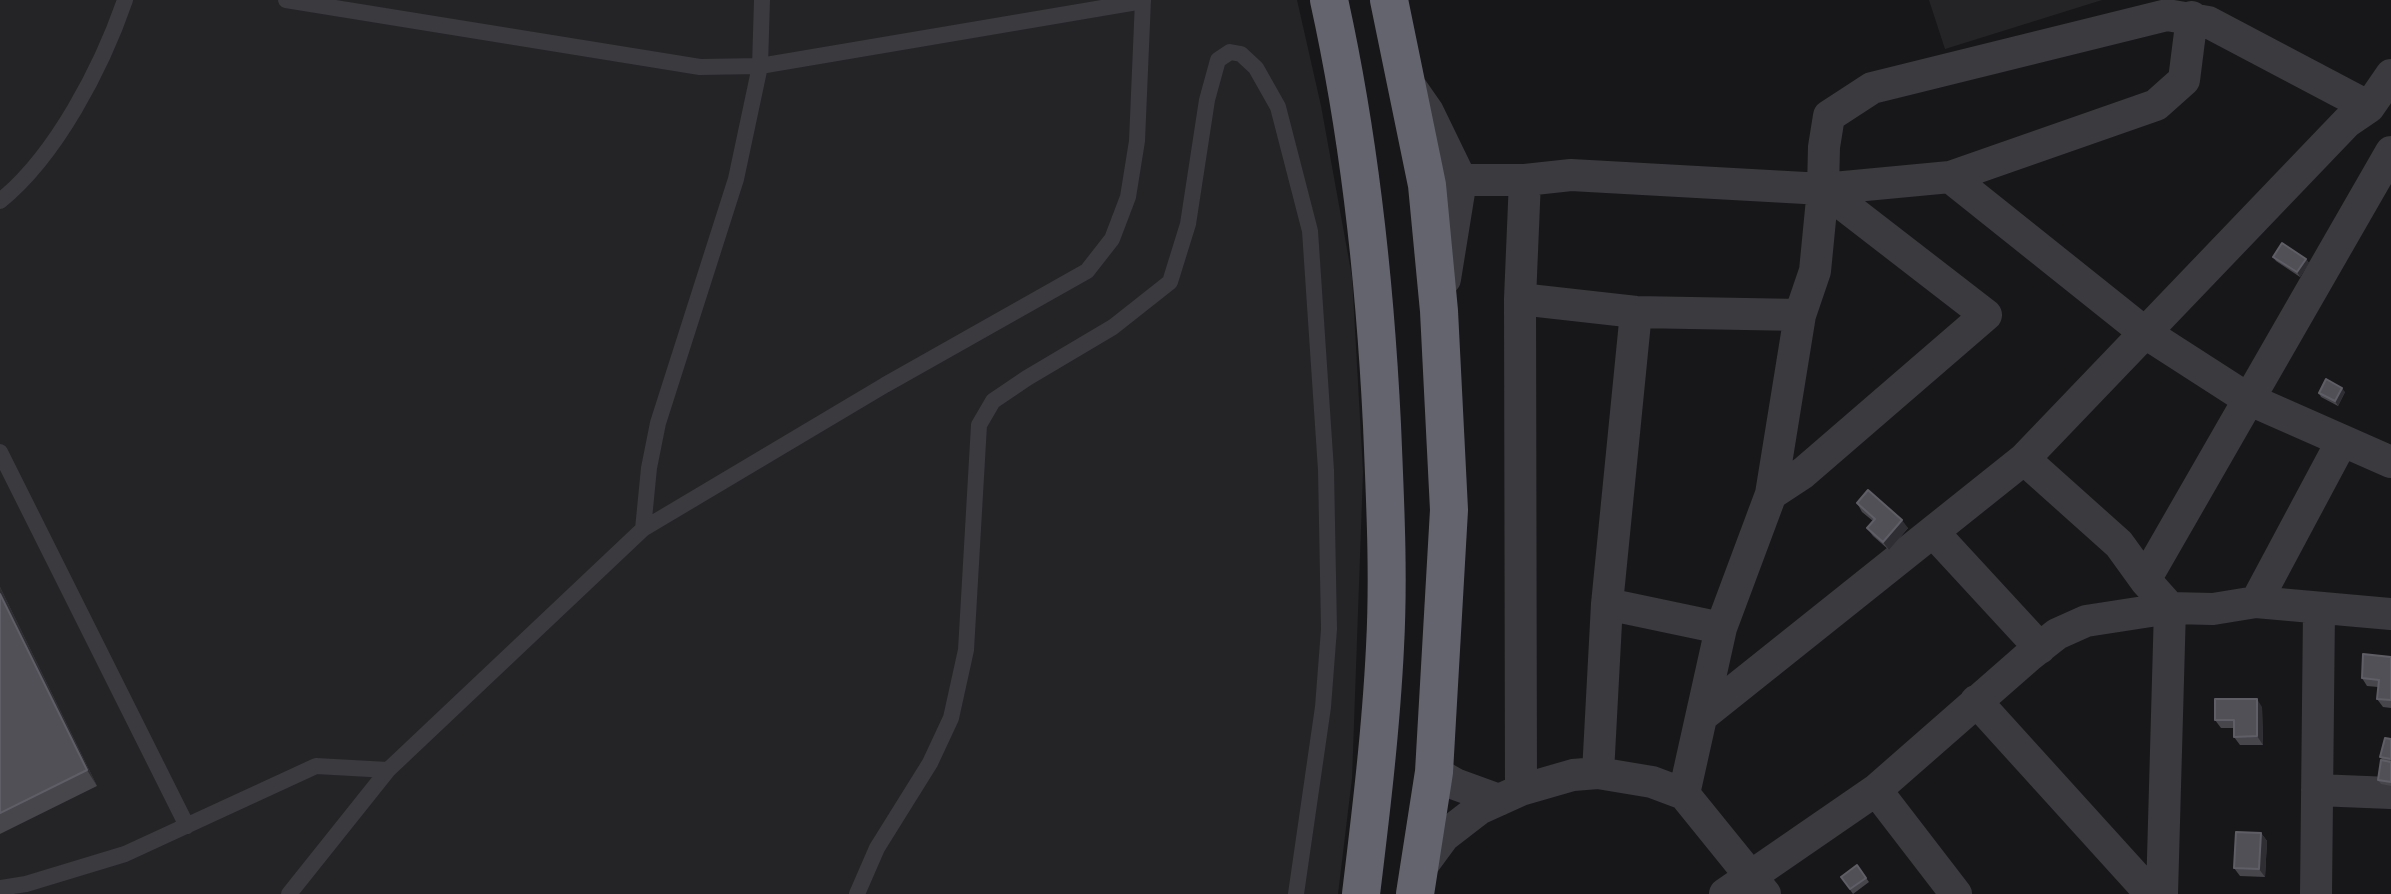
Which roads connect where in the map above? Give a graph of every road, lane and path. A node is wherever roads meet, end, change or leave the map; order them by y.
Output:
1 (125, 0) edge
2 (286, 0) edge
3 (762, 0) edge
4 (1329, 0) edge
5 (1388, 0) edge
6 (1143, 1) edge
7 (2192, 17) junction
8 (760, 66) junction
9 (2391, 75) edge
10 (1405, 79) junction
11 (2358, 114) junction
12 (2391, 149) edge
13 (1950, 177) junction
14 (1461, 180) junction
15 (1525, 180) junction
16 (1823, 189) junction
17 (0, 201) edge
18 (1520, 299) junction
19 (1440, 311) junction
20 (1636, 312) junction
21 (1800, 315) junction
22 (2144, 332) junction
23 (2248, 399) junction
24 (2342, 442) junction
25 (0, 452) edge
26 (2024, 458) junction
27 (2391, 462) edge
28 (1771, 494) junction
29 (643, 529) junction
30 (1933, 532) junction
31 (2145, 580) junction
32 (2256, 602) junction
33 (1606, 604) junction
34 (2170, 608) junction
35 (2319, 610) junction
36 (2391, 614) edge
37 (1721, 628) junction
38 (2040, 648) junction
39 (1976, 701) junction
40 (1702, 716) junction
41 (387, 770) junction
42 (1434, 772) junction
43 (1598, 773) junction
44 (1876, 790) junction
45 (2317, 790) junction
46 (2391, 793) edge
47 (1684, 794) junction
48 (1510, 795) junction
49 (187, 826) junction
50 (1417, 883) edge
51 (1757, 884) edge
52 (0, 888) edge
53 (289, 894) edge
54 (857, 894) edge
55 (1296, 894) edge
56 (1361, 894) edge
57 (1725, 894) edge
58 (1956, 894) edge
59 (2151, 894) edge
60 (2162, 894) edge
61 (2316, 894) edge

1 - 17 lane
2 - 8 lane
3 - 8 lane
4 - 56 highway
5 - 10 highway
6 - 8 lane
6 - 29 lane
7 - 11 street
7 - 13 street
7 - 16 street
8 - 29 lane
9 - 11 street
10 - 14 street
10 - 19 highway
11 - 12 street
11 - 22 street
12 - 23 street
13 - 16 street
13 - 22 street
14 - 15 street
14 - 19 street
15 - 16 street
15 - 18 street
16 - 21 street
16 - 28 street
18 - 20 street
18 - 48 street
19 - 42 highway
20 - 21 street
20 - 33 street
21 - 28 street
22 - 23 street
22 - 26 street
23 - 24 street
23 - 31 street
24 - 27 street
24 - 32 street
25 - 49 lane
26 - 30 street
26 - 31 street
28 - 37 street
29 - 41 lane
30 - 38 street
30 - 40 street
31 - 34 street
32 - 34 street
32 - 35 street
33 - 37 street
33 - 43 street
34 - 38 street
34 - 60 street
35 - 36 street
35 - 45 street
37 - 40 street
38 - 39 street
39 - 44 street
39 - 59 street
40 - 47 street
41 - 49 lane
41 - 53 lane
42 - 48 street
42 - 50 highway
43 - 47 street
43 - 48 street
44 - 51 street
44 - 58 street
45 - 46 street
45 - 61 street
47 - 51 street
48 - 50 street
49 - 52 lane
51 - 57 street
54 - 55 lane

